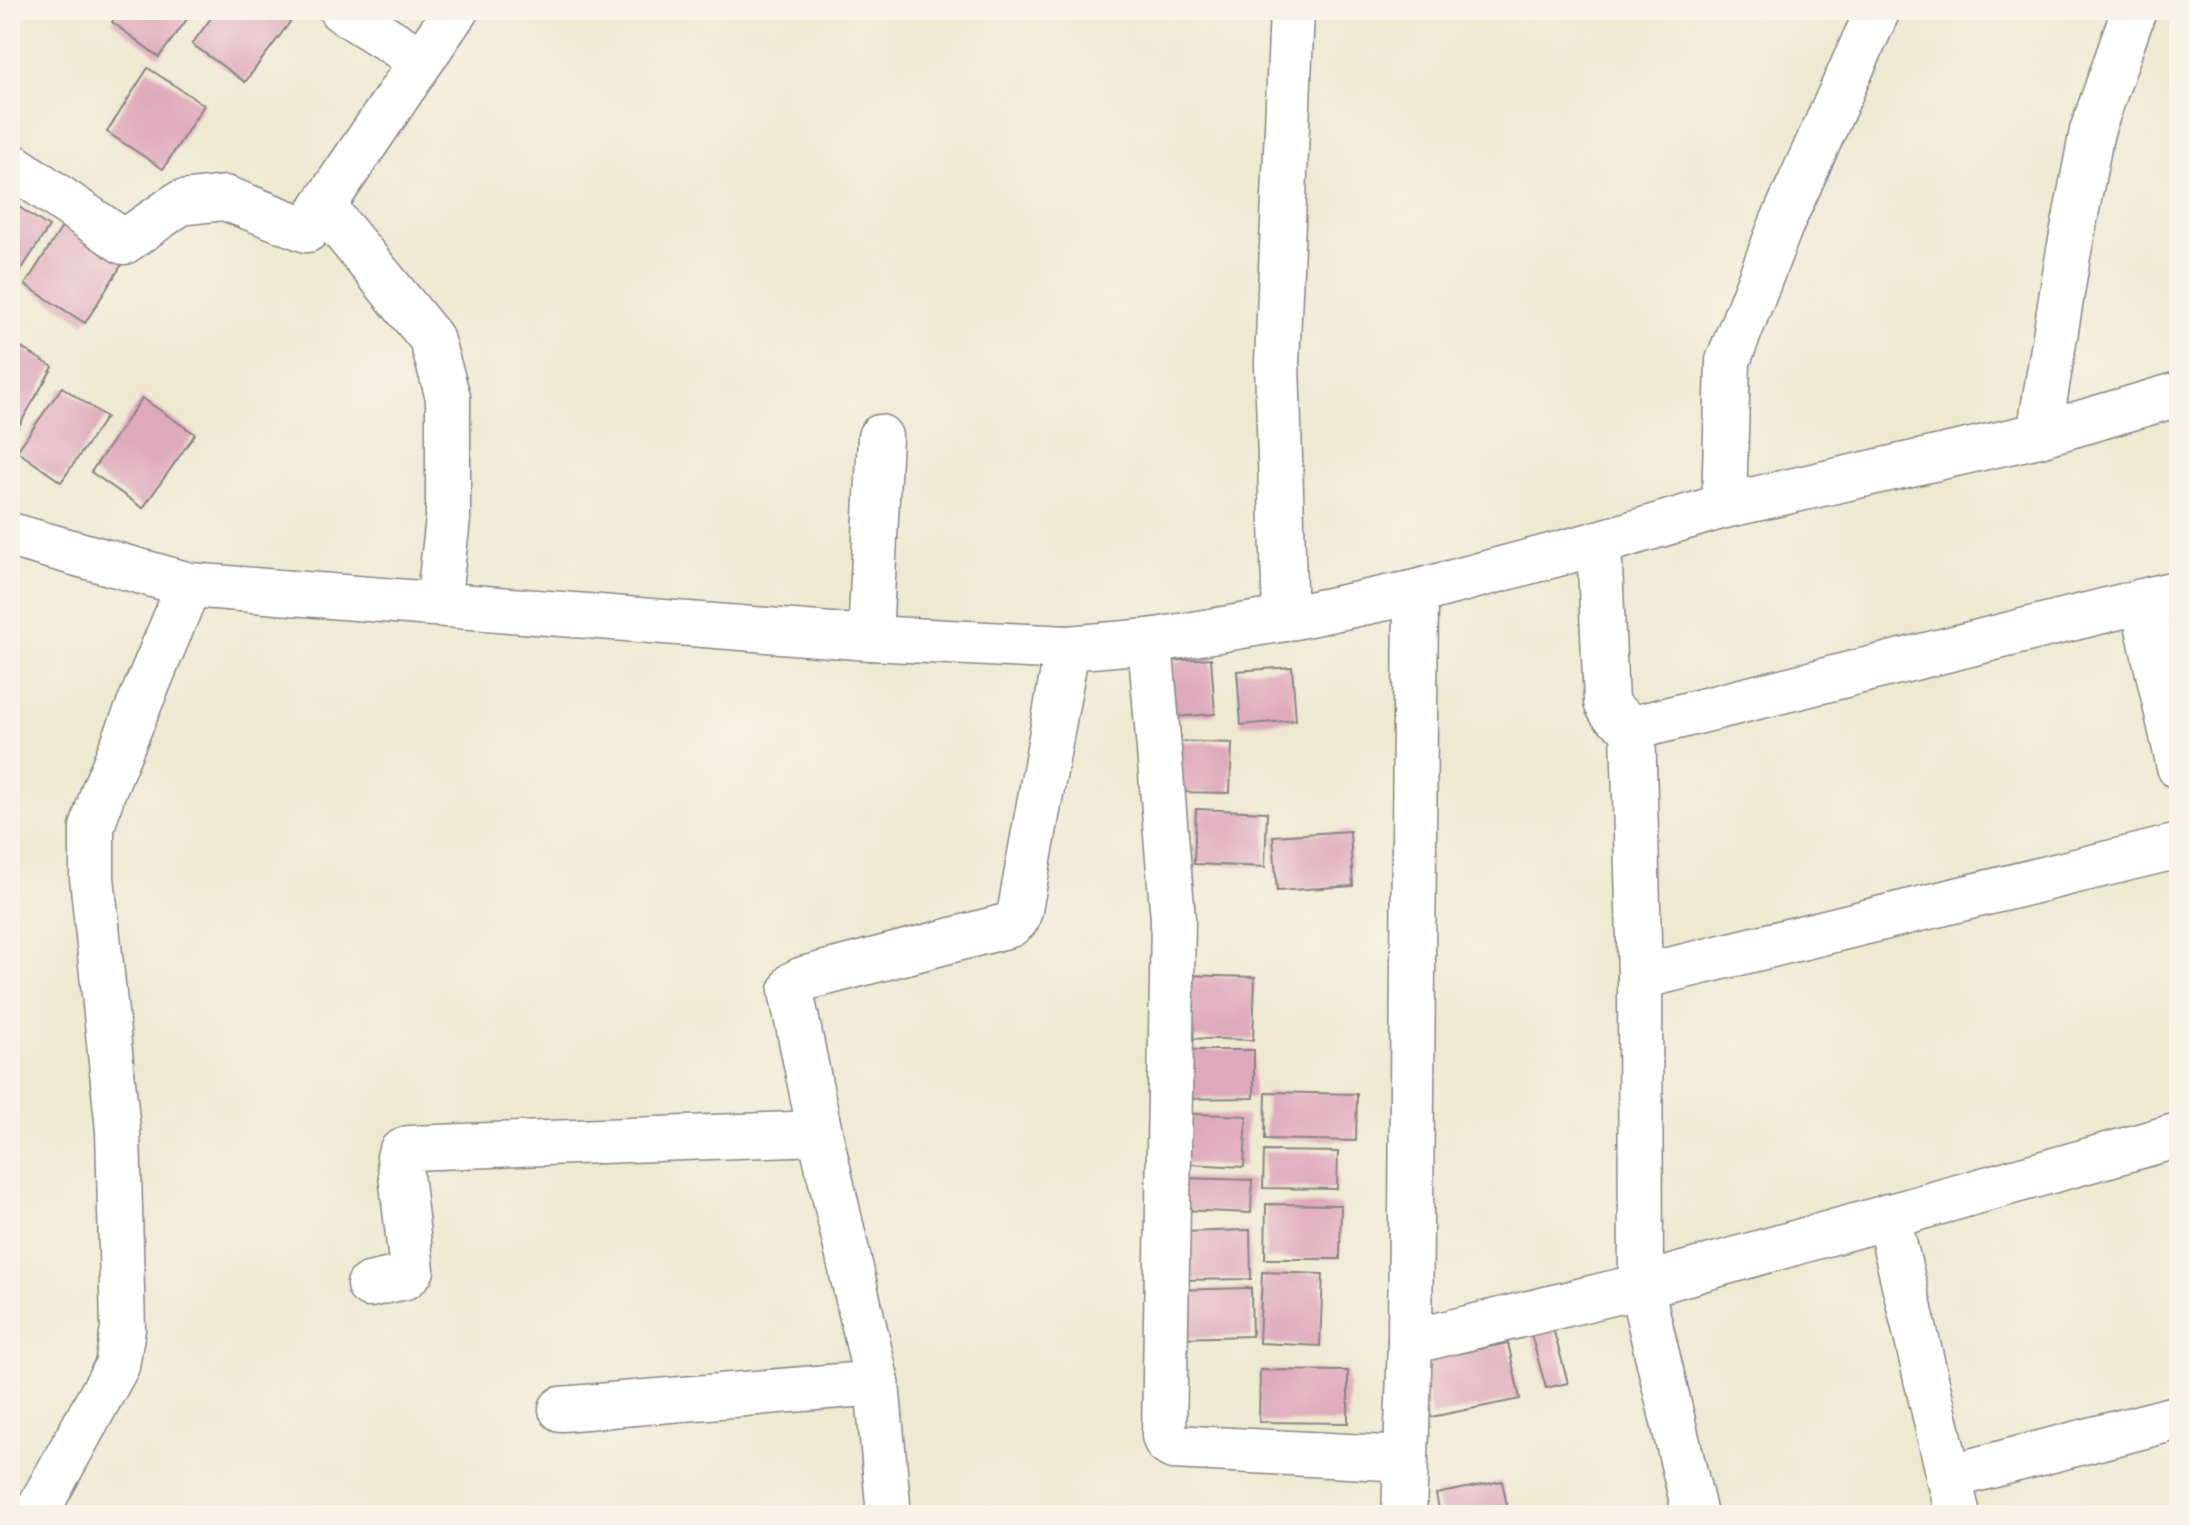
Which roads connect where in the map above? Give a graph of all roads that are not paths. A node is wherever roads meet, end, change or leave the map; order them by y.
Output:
1 (341, 10) edge
2 (456, 10) edge
3 (1292, 10) edge
4 (1878, 10) edge
5 (2134, 10) edge
6 (421, 60) junction
7 (10, 164) edge
8 (323, 206) junction
9 (2179, 394) edge
10 (2039, 435) junction
11 (880, 437) dead end
12 (1724, 506) junction
13 (10, 535) edge
14 (1599, 543) junction
15 (189, 585) junction
16 (1416, 592) junction
17 (2160, 597) edge
18 (438, 604) junction
19 (1285, 619) junction
20 (870, 638) junction
21 (1150, 641) junction
22 (1067, 648) junction
23 (1633, 728) junction
24 (2177, 749) edge
25 (2179, 846) edge
26 (1640, 977) junction
27 (820, 1133) junction
28 (2179, 1135) edge
29 (1888, 1216) junction
30 (369, 1285) dead end
31 (1641, 1286) junction
32 (1410, 1342) junction
33 (877, 1383) junction
34 (561, 1409) dead end
35 (2179, 1417) edge
36 (1405, 1459) junction
37 (1953, 1496) edge
38 (35, 1515) edge
39 (889, 1515) edge
40 (1404, 1515) edge
41 (1695, 1515) edge

1 - 6 street
2 - 6 street
3 - 19 street
4 - 12 street
5 - 10 street
6 - 8 street
7 - 8 street
8 - 18 street
9 - 10 street
10 - 12 street
11 - 20 street
12 - 14 street
13 - 15 street
14 - 16 street
14 - 23 street
15 - 18 street
15 - 38 street
16 - 19 street
16 - 32 street
17 - 23 street
17 - 24 street
18 - 20 street
19 - 21 street
20 - 22 street
21 - 22 street
21 - 36 street
22 - 27 street
23 - 26 street
25 - 26 street
26 - 31 street
27 - 30 street
27 - 33 street
28 - 29 street
29 - 31 street
29 - 37 street
31 - 32 street
31 - 41 street
32 - 36 street
33 - 34 street
33 - 39 street
35 - 37 street
36 - 40 street

